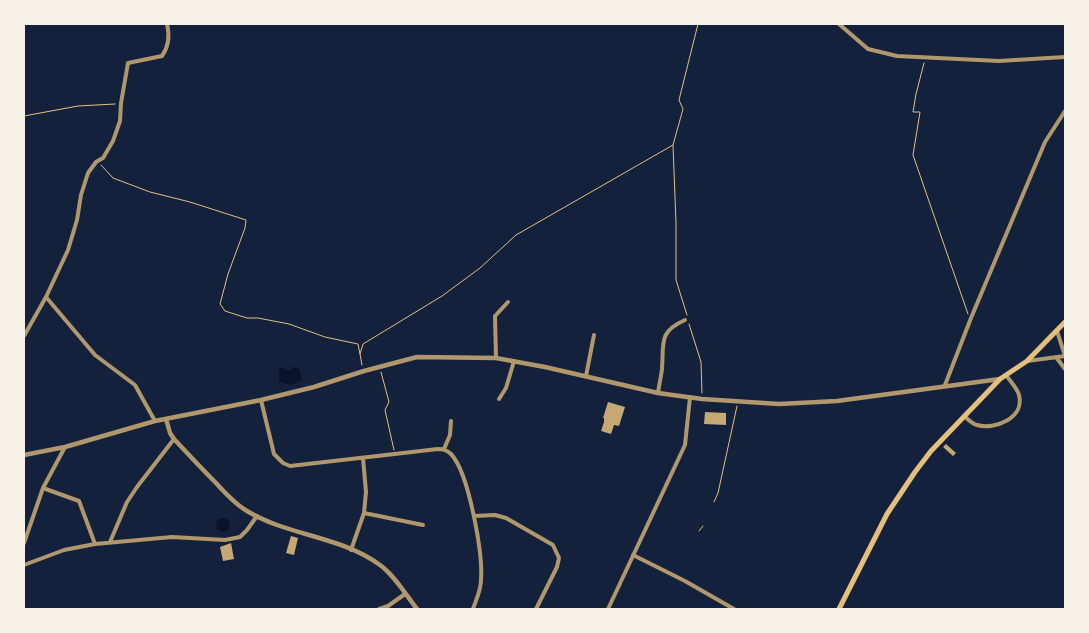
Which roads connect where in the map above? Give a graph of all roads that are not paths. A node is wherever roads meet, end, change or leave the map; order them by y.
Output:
1 (167, 24) edge
2 (839, 24) edge
3 (1065, 57) edge
4 (1065, 111) edge
5 (46, 297) junction
6 (508, 302) dead end
7 (685, 320) dead end
8 (1065, 322) edge
9 (665, 323) dead end
10 (670, 328) junction
11 (1056, 331) junction
12 (594, 335) dead end
13 (24, 336) edge
14 (1065, 356) edge
15 (1055, 357) junction
16 (496, 358) junction
17 (514, 361) junction
18 (1027, 361) junction
19 (1065, 369) edge
20 (1006, 374) junction
21 (586, 376) junction
22 (1000, 379) junction
23 (945, 385) junction
24 (658, 393) junction
25 (690, 397) junction
26 (499, 399) dead end
27 (261, 400) junction
28 (964, 416) junction
29 (166, 419) junction
30 (155, 421) junction
31 (451, 421) dead end
32 (174, 439) junction
33 (65, 447) junction
34 (444, 449) junction
35 (24, 455) edge
36 (363, 458) junction
37 (44, 488) junction
38 (364, 513) junction
39 (257, 516) junction
40 (474, 516) junction
41 (423, 526) dead end
42 (110, 542) junction
43 (24, 543) edge
44 (95, 544) junction
45 (351, 550) junction
46 (633, 555) junction
47 (24, 565) edge
48 (405, 594) junction
49 (378, 609) edge
50 (416, 609) edge
51 (473, 609) edge
52 (536, 609) edge
53 (608, 609) edge
54 (734, 609) edge
55 (839, 609) edge

1 - 5 street
2 - 3 street
4 - 23 street
5 - 13 street
5 - 30 street
6 - 16 street
7 - 10 street
8 - 11 main road
9 - 10 street
10 - 24 street
11 - 14 street
11 - 18 main road
12 - 21 street
14 - 15 street
15 - 18 street
15 - 19 street
16 - 17 street
16 - 27 street
17 - 21 street
17 - 26 street
18 - 20 main road
20 - 22 main road
20 - 28 street
21 - 24 street
22 - 23 street
22 - 28 main road
23 - 25 street
24 - 25 street
25 - 46 street
27 - 29 street
27 - 36 street
28 - 55 main road
29 - 30 street
29 - 32 street
30 - 33 street
31 - 34 street
32 - 39 street
32 - 42 street
33 - 35 street
33 - 37 street
34 - 36 street
34 - 40 street
36 - 38 street
37 - 43 street
37 - 44 street
38 - 41 street
38 - 45 street
39 - 42 street
39 - 45 street
40 - 51 street
40 - 52 street
42 - 44 street
44 - 47 street
45 - 48 street
46 - 53 street
46 - 54 street
48 - 49 street
48 - 50 street

